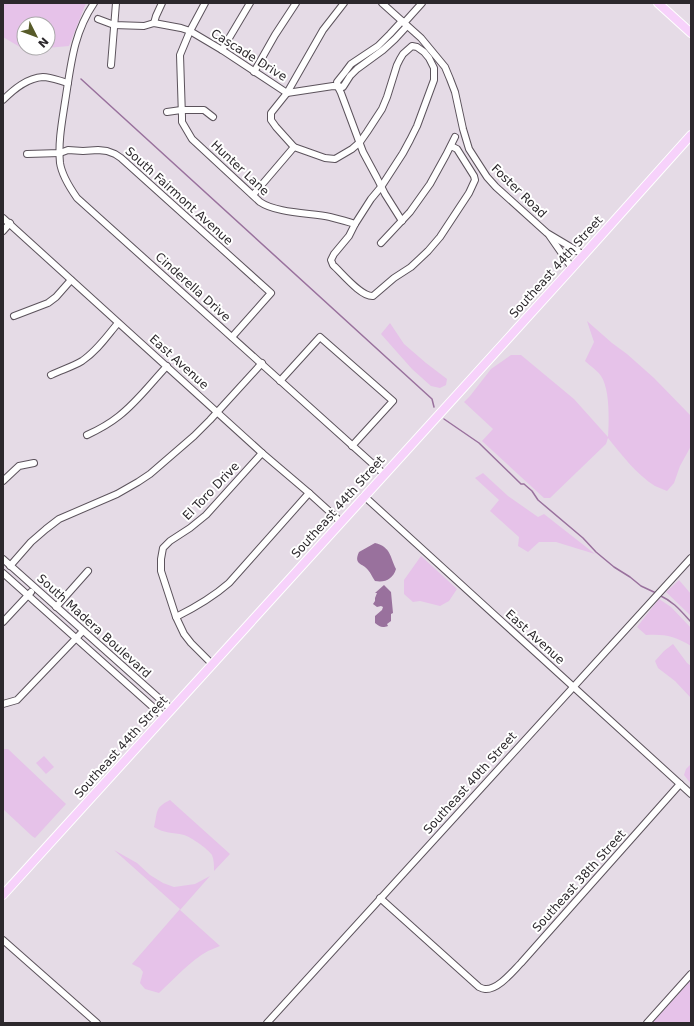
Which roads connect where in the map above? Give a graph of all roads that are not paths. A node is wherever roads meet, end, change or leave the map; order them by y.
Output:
1 (94, 3) edge
2 (116, 3) edge
3 (162, 3) edge
4 (205, 3) edge
5 (250, 3) edge
6 (296, 3) edge
7 (344, 3) edge
8 (382, 3) edge
9 (422, 3) edge
10 (658, 3) edge
11 (98, 19) dead end
12 (154, 23) junction
13 (404, 23) junction
14 (114, 25) junction
15 (190, 31) junction
16 (691, 33) edge
17 (222, 50) junction
18 (110, 65) dead end
19 (254, 72) junction
20 (68, 82) junction
21 (338, 87) junction
22 (287, 92) junction
23 (3, 100) edge
24 (181, 110) junction
25 (167, 112) dead end
26 (213, 117) dead end
27 (691, 135) edge
28 (455, 137) dead end
29 (360, 142) junction
30 (451, 146) junction
31 (294, 147) junction
32 (60, 153) junction
33 (27, 154) dead end
34 (381, 187) junction
35 (253, 195) junction
36 (3, 218) edge
37 (402, 221) junction
38 (10, 223) junction
39 (355, 224) junction
40 (3, 231) edge
41 (547, 232) junction
42 (381, 243) dead end
43 (584, 254) junction
44 (572, 268) junction
45 (71, 280) junction
46 (14, 316) dead end
47 (118, 323) junction
48 (232, 337) junction
49 (262, 363) junction
50 (167, 366) junction
51 (50, 374) dead end
52 (280, 381) junction
53 (218, 412) junction
54 (87, 435) dead end
55 (352, 446) junction
56 (262, 453) junction
57 (34, 462) dead end
58 (384, 474) junction
59 (3, 481) edge
60 (310, 493) junction
61 (364, 496) junction
62 (341, 522) junction
63 (691, 558) edge
64 (3, 559) edge
65 (10, 566) junction
66 (88, 571) dead end
67 (3, 573) edge
68 (35, 588) junction
69 (28, 595) junction
70 (56, 607) junction
71 (176, 617) junction
72 (3, 622) edge
73 (83, 632) junction
74 (76, 638) junction
75 (212, 664) junction
76 (573, 686) junction
77 (3, 704) edge
78 (171, 709) junction
79 (164, 717) junction
80 (680, 784) junction
81 (691, 794) edge
82 (3, 895) edge
83 (380, 898) junction
84 (3, 940) edge
85 (691, 974) edge
86 (97, 1023) edge
87 (267, 1023) edge
88 (647, 1023) edge

1 - 20 street, Cinderella Drive
2 - 14 street
3 - 12 street
4 - 15 street, Hunter Lane
5 - 17 street
6 - 19 street
7 - 22 street
8 - 13 street, Foster Road
9 - 13 street
10 - 16 main road
11 - 14 street, Cascade Drive
12 - 14 street, Cascade Drive
12 - 15 street, Cascade Drive
13 - 21 street
13 - 41 street, Foster Road
14 - 18 street
15 - 17 street, Cascade Drive
15 - 24 street, Hunter Lane
17 - 19 street, Cascade Drive
19 - 22 street, Cascade Drive
20 - 23 street
20 - 32 street, Cinderella Drive
21 - 22 street, Cascade Drive
21 - 29 street
22 - 31 street
24 - 25 street
24 - 26 street
24 - 35 street, Hunter Lane
27 - 43 main road, Southeast 44th Street
28 - 30 street
29 - 31 street
29 - 34 street
29 - 34 street
30 - 37 street
30 - 39 street
31 - 35 street
32 - 33 street, South Fairmont Avenue
32 - 48 street, Cinderella Drive
32 - 48 street, South Fairmont Avenue
34 - 37 street
34 - 39 street
35 - 39 street, Hunter Lane
36 - 38 street, East Avenue
37 - 42 street
38 - 40 street
38 - 45 street, East Avenue
41 - 43 street, Foster Road
41 - 44 street, Foster Road
43 - 44 main road, Southeast 44th Street
44 - 58 main road, Southeast 44th Street
45 - 46 street
45 - 47 street, East Avenue
47 - 50 street, East Avenue
47 - 51 street
48 - 49 street, Cinderella Drive
49 - 52 street, Cinderella Drive
49 - 53 street
50 - 53 street, East Avenue
50 - 54 street
52 - 55 street, Cinderella Drive
52 - 55 street
53 - 56 street, East Avenue
53 - 65 street
55 - 58 street, Cinderella Drive
56 - 60 street, East Avenue
56 - 71 street, El Toro Drive
57 - 59 street
58 - 61 main road, Southeast 44th Street
60 - 62 street, East Avenue
60 - 71 street
61 - 62 main road, Southeast 44th Street
61 - 76 street, East Avenue
62 - 75 main road, Southeast 44th Street
63 - 76 street, Southeast 40th Street
64 - 65 street, South Madera Boulevard
65 - 68 street, South Madera Boulevard
66 - 70 street
67 - 69 street, South Madera Boulevard
68 - 69 street
68 - 70 street, South Madera Boulevard
69 - 72 street
69 - 74 street, South Madera Boulevard
70 - 73 street, South Madera Boulevard
71 - 75 street, El Toro Drive
73 - 74 street
73 - 78 street, South Madera Boulevard
74 - 77 street
74 - 79 street, South Madera Boulevard
75 - 78 main road, Southeast 44th Street
76 - 80 street, East Avenue
76 - 83 street, Southeast 40th Street
78 - 79 main road, Southeast 44th Street
79 - 82 main road, Southeast 44th Street
80 - 81 street, East Avenue
80 - 83 street, Southeast 38th Street
83 - 87 street, Southeast 40th Street
84 - 86 street
85 - 88 street

